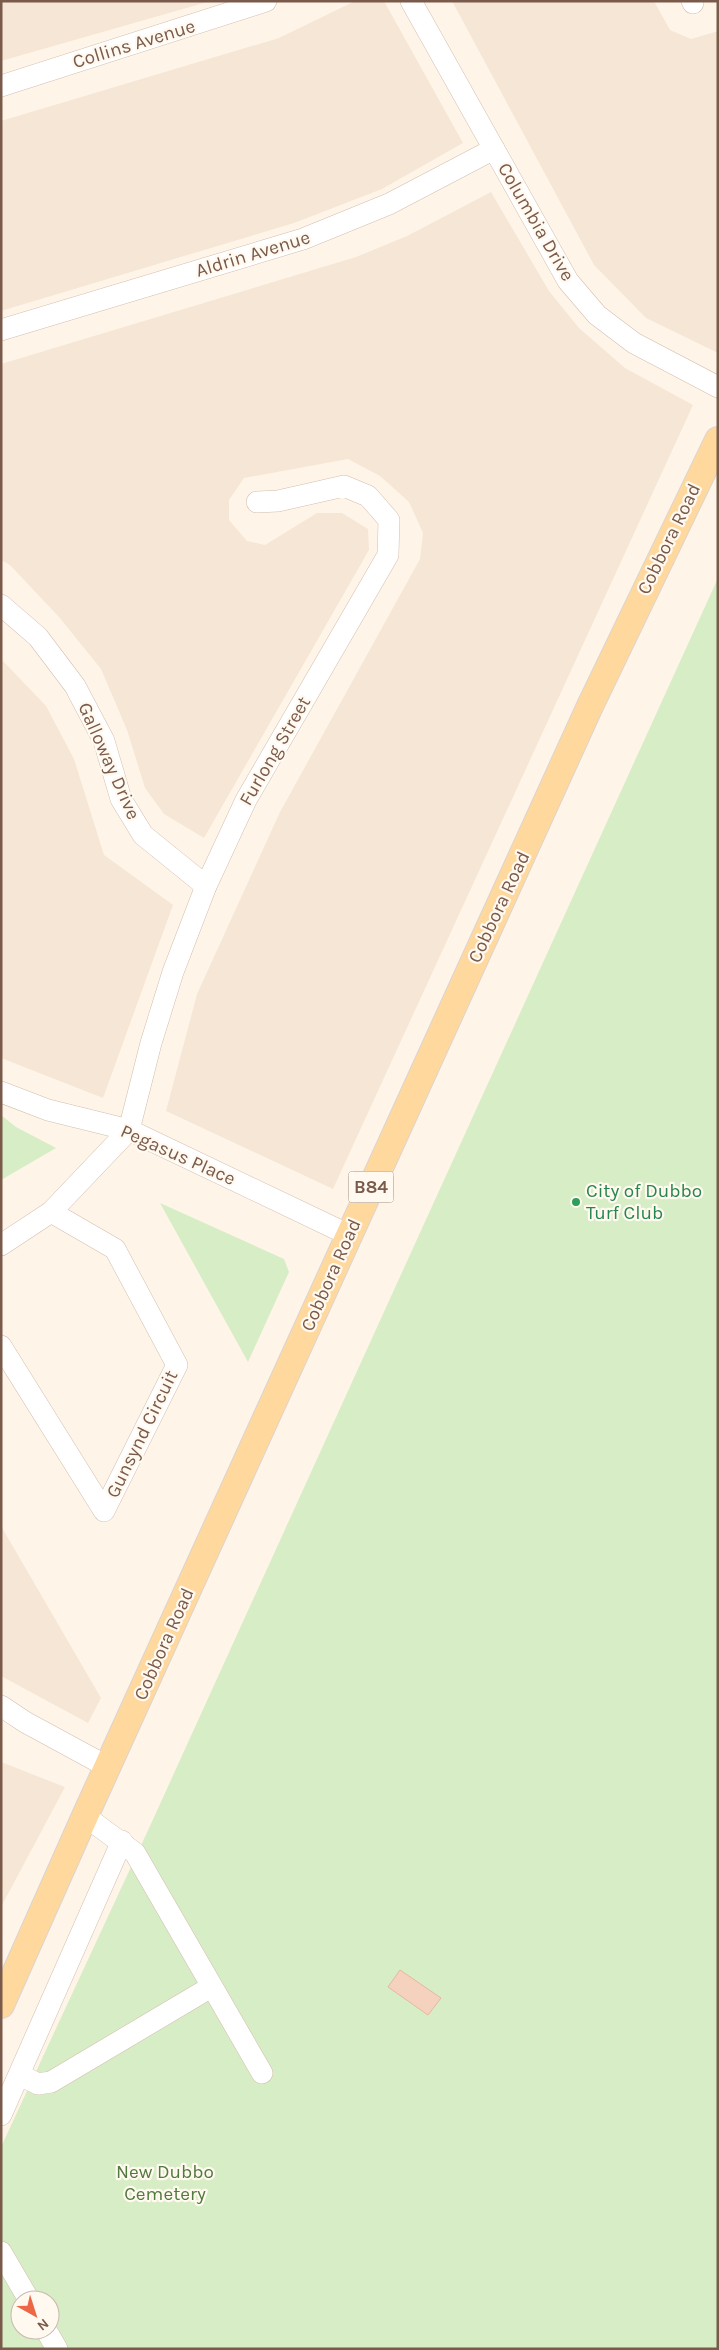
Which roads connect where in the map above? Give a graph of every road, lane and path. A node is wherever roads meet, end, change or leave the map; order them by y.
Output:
1 (266, 1) edge
2 (411, 1) edge
3 (1, 86) edge
4 (494, 149) junction
5 (1, 330) edge
6 (718, 387) edge
7 (718, 440) edge
8 (257, 502) dead end
9 (1, 605) edge
10 (206, 886) junction
11 (1, 1092) edge
12 (129, 1130) junction
13 (50, 1212) junction
14 (349, 1235) junction
15 (1, 1245) edge
16 (1, 1346) edge
17 (1, 1706) edge
18 (108, 1768) junction
19 (85, 1816) junction
20 (122, 1841) junction
21 (211, 1987) junction
22 (1, 2005) edge
23 (262, 2073) dead end
24 (20, 2074) junction
25 (1, 2115) edge
26 (1, 2252) edge
27 (23, 2290) edge

1 - 3 street, Collins Avenue
2 - 4 street, Columbia Drive
4 - 5 street, Aldrin Avenue
4 - 6 street, Columbia Drive
7 - 14 main road, Cobbora Road / B84
8 - 10 street, Furlong Street
9 - 10 street, Galloway Drive
10 - 12 street, Furlong Street
11 - 12 street, Pegasus Place
12 - 13 street
12 - 14 street, Pegasus Place
13 - 15 street
13 - 16 street, Gunsynd Circuit
14 - 18 main road, Cobbora Road / B84
17 - 18 street
18 - 19 main road, Cobbora Road / B84
19 - 20 street
19 - 22 main road, Cobbora Road / B84
20 - 21 street
20 - 24 street
21 - 23 street
21 - 24 street
24 - 25 street
26 - 27 street

